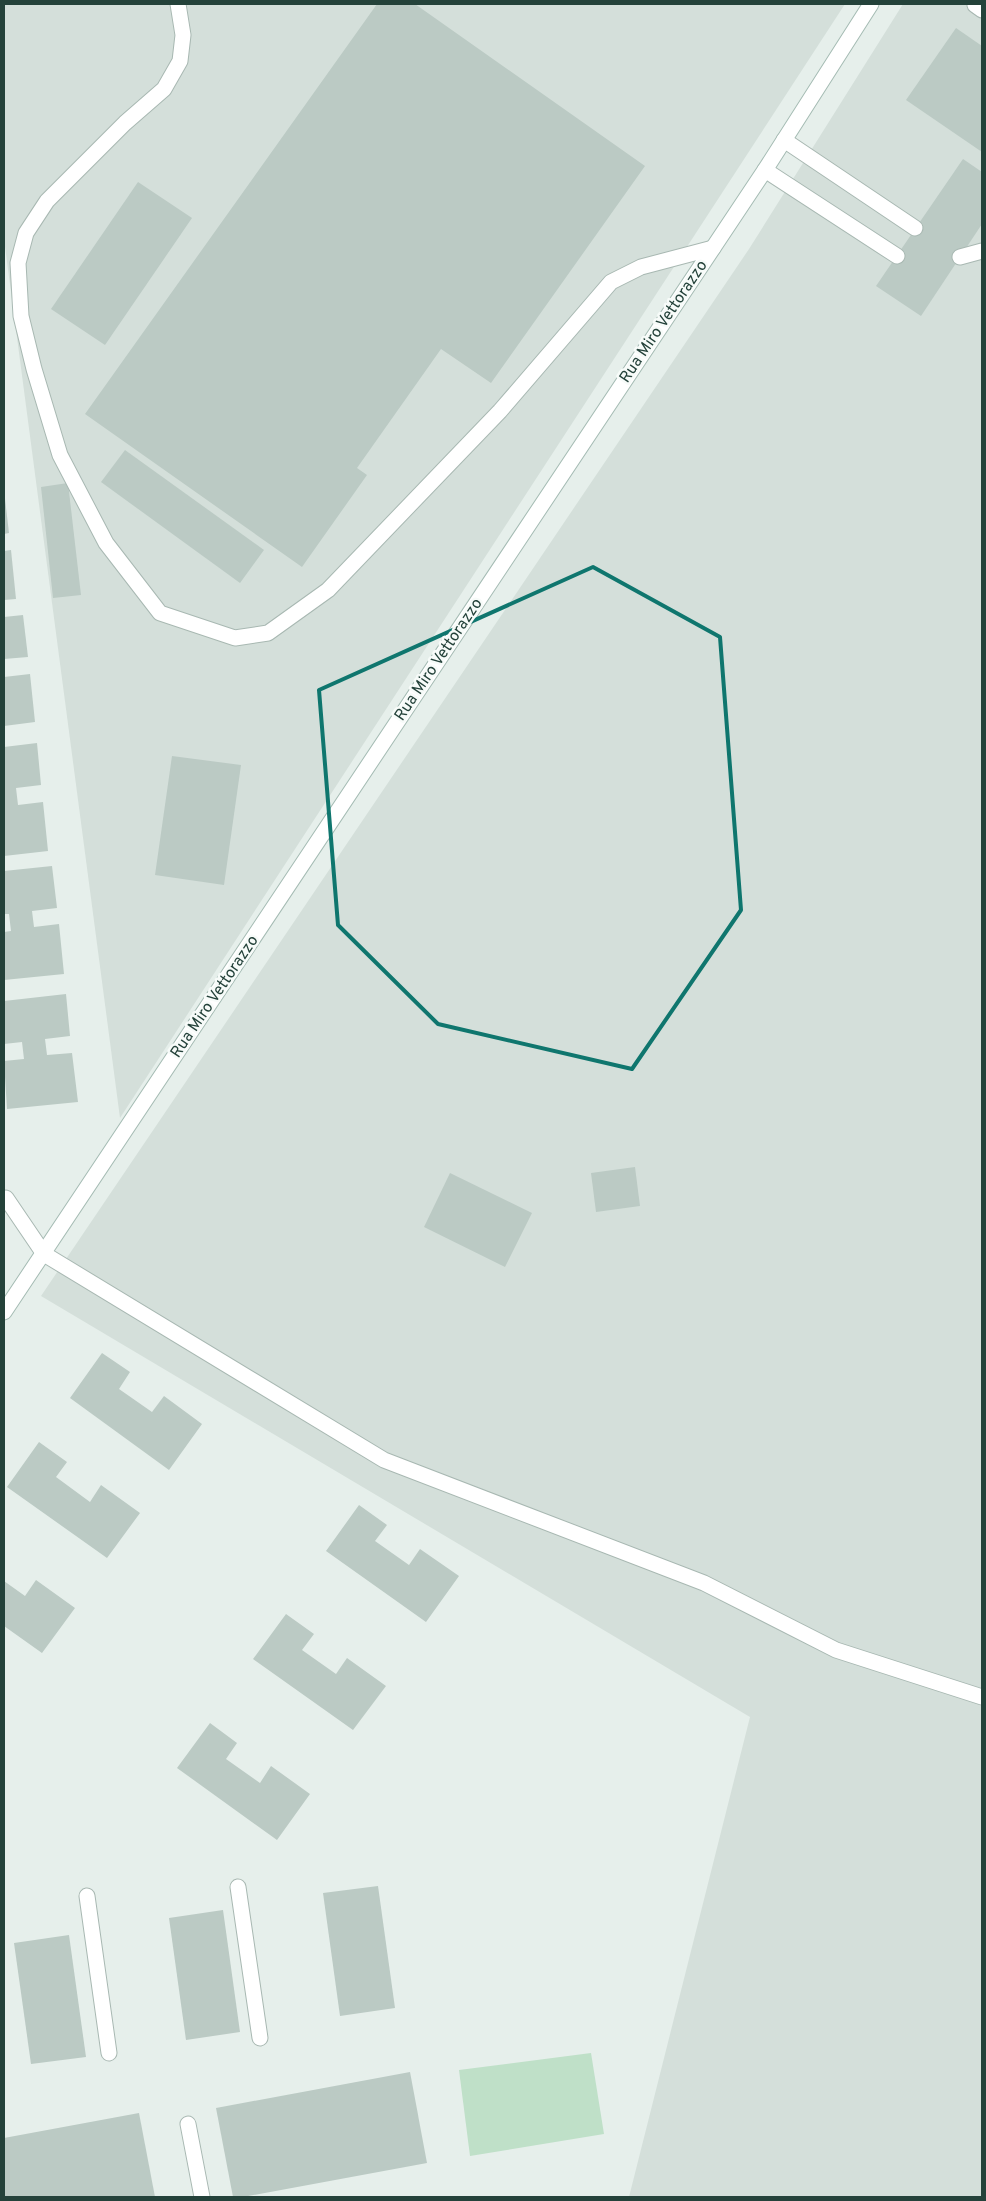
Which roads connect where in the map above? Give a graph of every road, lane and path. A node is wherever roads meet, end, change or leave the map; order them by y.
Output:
1 (178, 4) edge
2 (870, 4) edge
3 (784, 140) junction
4 (764, 170) junction
5 (915, 228) dead end
6 (713, 248) junction
7 (982, 251) edge
8 (897, 256) dead end
9 (960, 257) dead end
10 (6, 1198) dead end
11 (44, 1254) junction
12 (4, 1312) edge
13 (982, 1697) edge
14 (238, 1887) dead end
15 (87, 1896) dead end
16 (260, 2038) dead end
17 (109, 2053) dead end
18 (188, 2124) dead end
19 (202, 2197) edge

1 - 6 street
2 - 3 street, Rua Miro Vettorazzo
3 - 4 street, Rua Miro Vettorazzo
3 - 5 street
4 - 6 street, Rua Miro Vettorazzo
4 - 8 street
6 - 11 street, Rua Miro Vettorazzo
7 - 9 street
10 - 11 street
11 - 12 street, Rua Miro Vettorazzo
11 - 13 street
14 - 16 street
15 - 17 street
18 - 19 street

